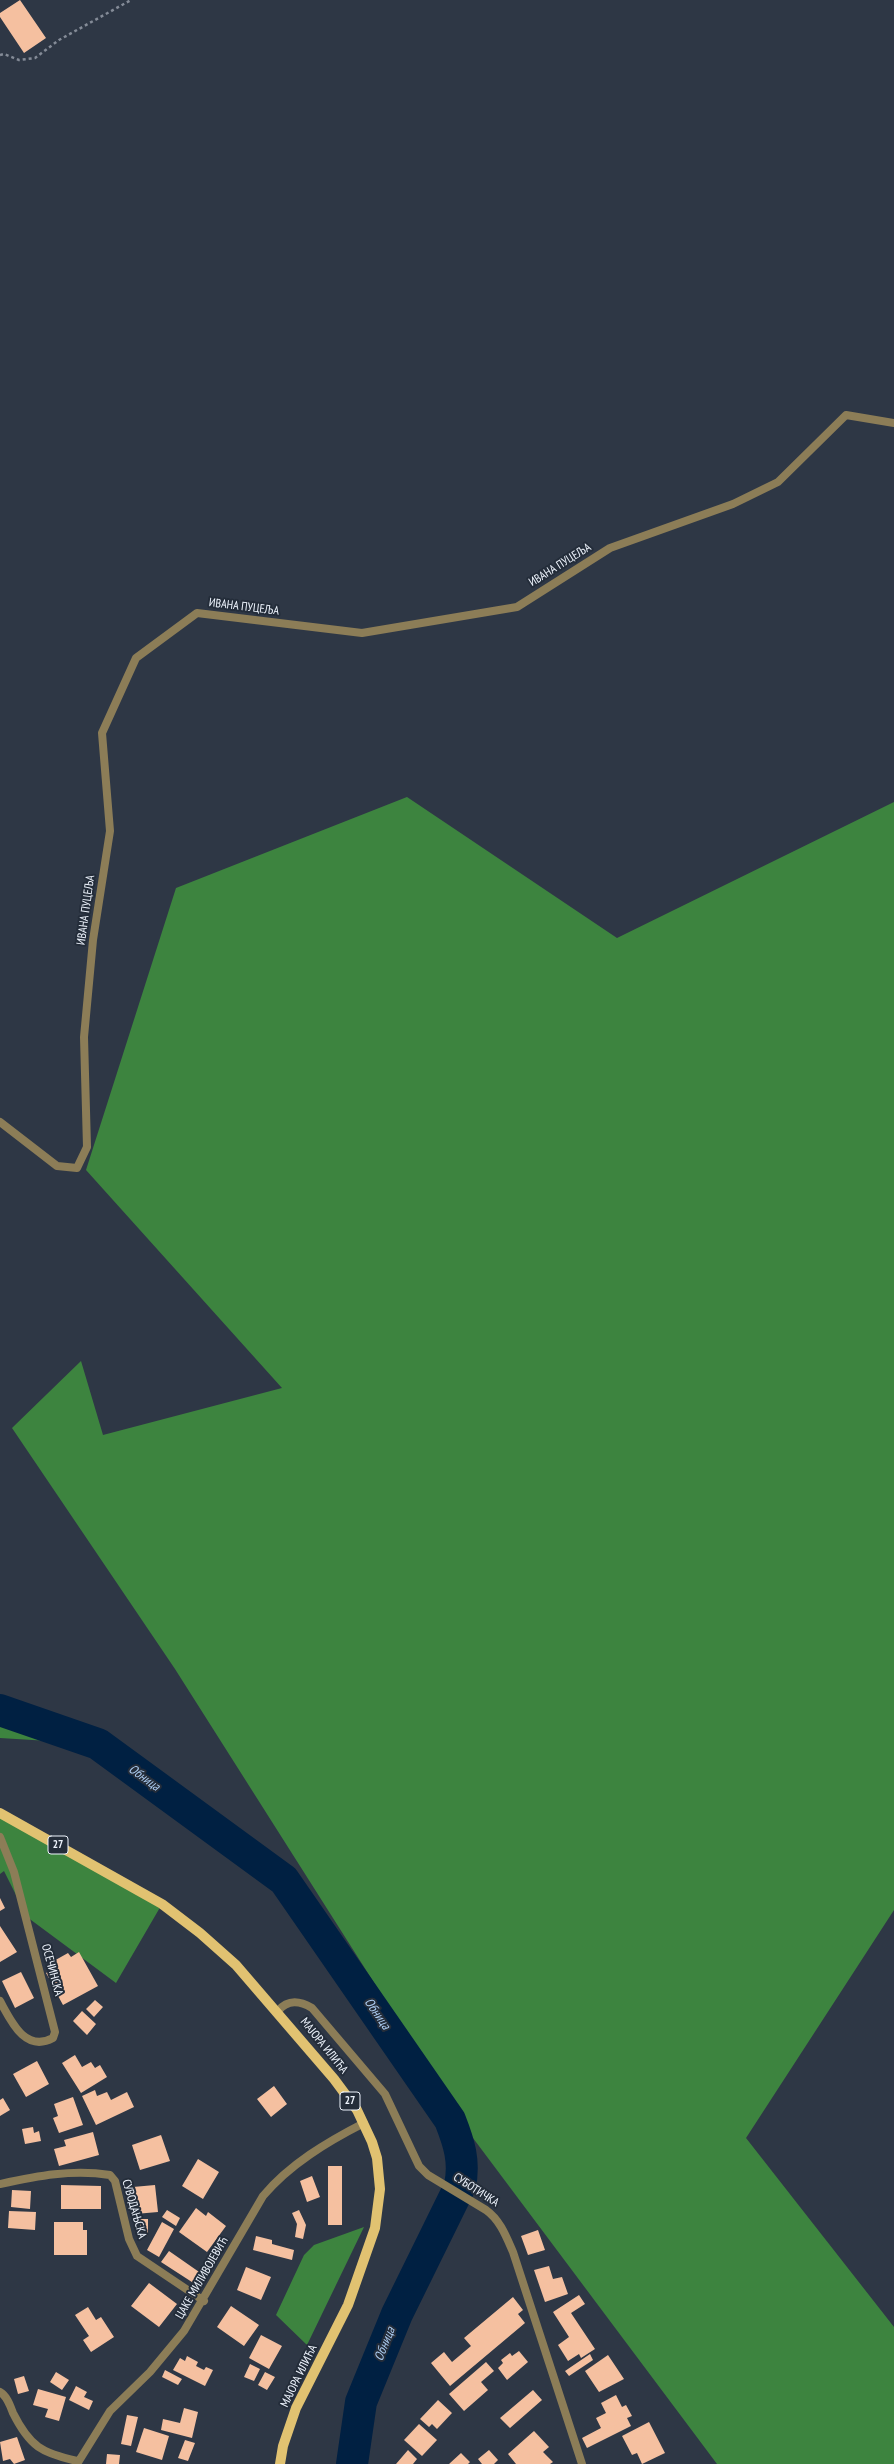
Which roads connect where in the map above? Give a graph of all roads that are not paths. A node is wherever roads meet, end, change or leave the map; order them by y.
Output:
1 (894, 423) edge
2 (0, 1122) edge
3 (0, 1813) edge
4 (0, 1838) edge
5 (0, 2001) edge
6 (278, 2011) junction
7 (364, 2123) junction
8 (0, 2184) edge
9 (204, 2301) junction
10 (0, 2392) edge
11 (77, 2463) edge
12 (280, 2464) edge
13 (582, 2464) edge

1 - 2 street, ИВАНА ПУЦЕЉА
3 - 6 main road, МАЈОРА ИЛИЋА / 27
4 - 5 street, ОСЕЧИНСКА
6 - 7 main road, МАЈОРА ИЛИЋА / 27
6 - 13 street, СУБОТИЧКА
7 - 9 street, ЦАКЕ МИЛИВОЈЕВИЋ
7 - 12 main road, МАЈОРА ИЛИЋА / 27
8 - 9 street, СУВОДАЊСКА
9 - 11 street, ЦАКЕ МИЛИВОЈЕВИЋ
10 - 11 street

